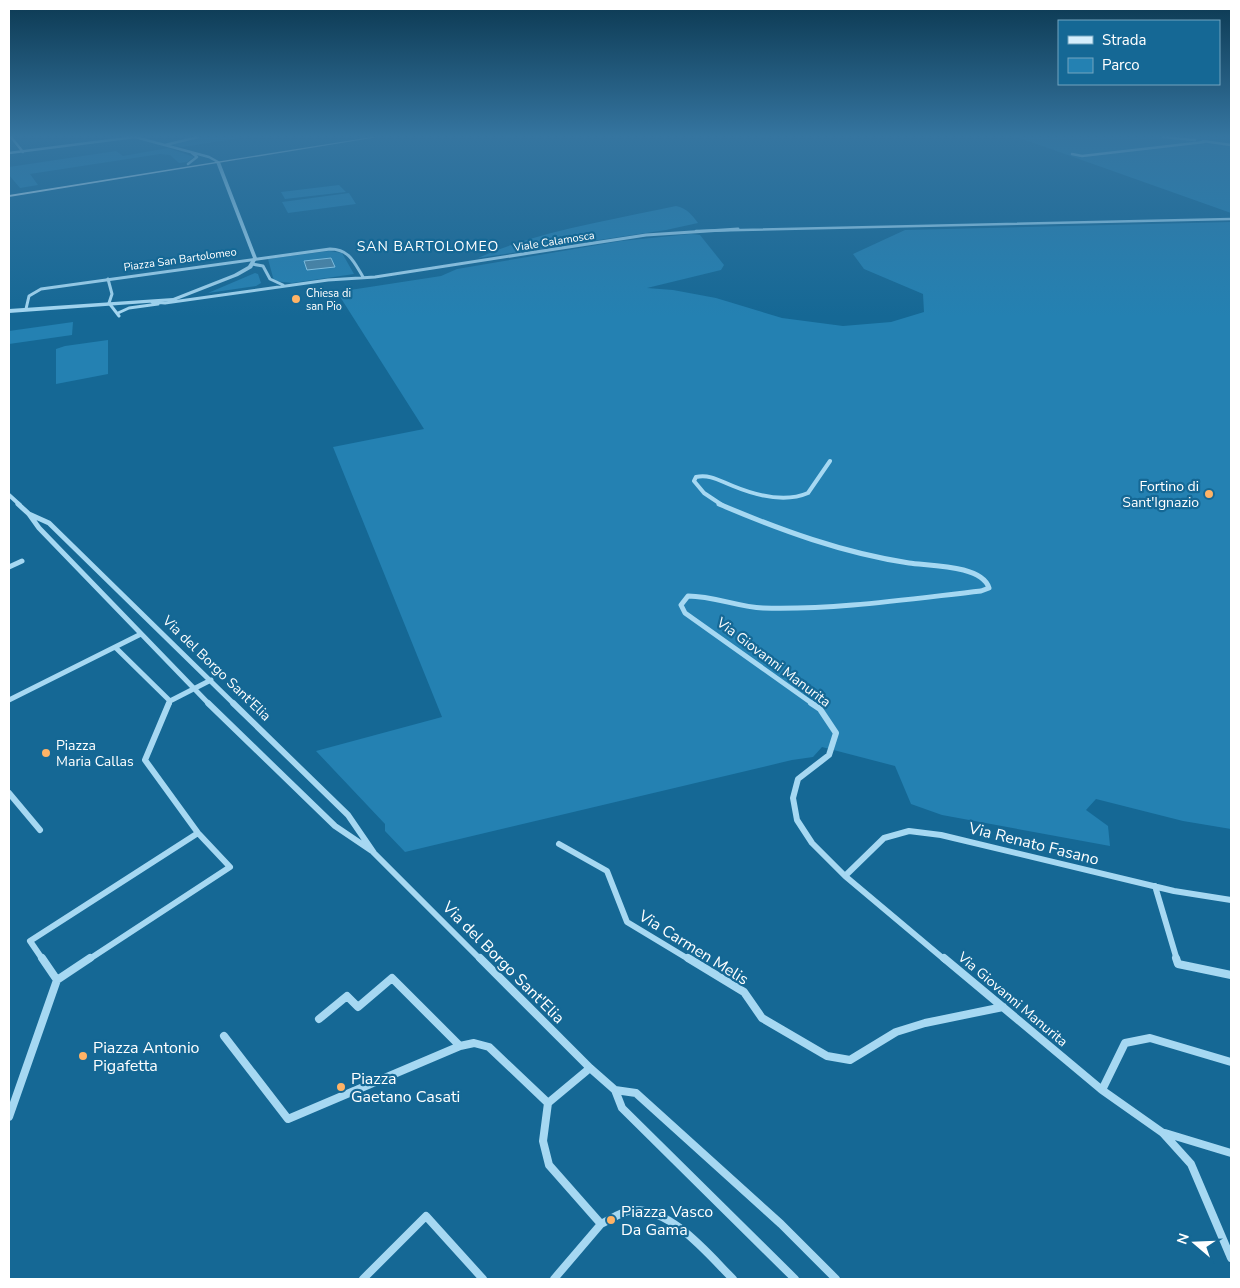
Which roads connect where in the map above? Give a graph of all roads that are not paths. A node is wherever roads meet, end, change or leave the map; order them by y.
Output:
1 (231, 197) edge
2 (1231, 219) edge
3 (255, 258) junction
4 (252, 264) junction
5 (363, 277) junction
6 (108, 279) junction
7 (293, 285) junction
8 (109, 302) junction
9 (151, 302) junction
10 (165, 303) junction
11 (26, 309) junction
12 (9, 311) edge
13 (830, 461) dead end
14 (9, 496) edge
15 (29, 514) junction
16 (22, 561) dead end
17 (9, 567) edge
18 (141, 634) junction
19 (115, 647) junction
20 (211, 680) junction
21 (194, 690) junction
22 (9, 700) edge
23 (170, 701) junction
24 (9, 794) edge
25 (40, 830) dead end
26 (198, 833) junction
27 (559, 844) dead end
28 (374, 853) junction
29 (844, 876) junction
30 (1155, 886) junction
31 (1231, 900) edge
32 (1231, 974) edge
33 (57, 980) junction
34 (1003, 1007) junction
35 (319, 1019) dead end
36 (224, 1036) dead end
37 (460, 1046) junction
38 (1231, 1062) edge
39 (590, 1068) junction
40 (615, 1090) junction
41 (1102, 1090) junction
42 (548, 1103) junction
43 (9, 1116) edge
44 (1163, 1133) junction
45 (1231, 1153) edge
46 (601, 1224) junction
47 (1231, 1258) edge
48 (363, 1279) edge
49 (482, 1279) edge
50 (554, 1279) edge
51 (732, 1279) edge
52 (795, 1279) edge
53 (836, 1279) edge

1 - 3 street
2 - 5 street, Viale Calamosca
3 - 4 street, Piazza San Bartolomeo
3 - 5 street, Piazza San Bartolomeo
3 - 6 street, Piazza San Bartolomeo
4 - 7 street, Piazza San Bartolomeo
4 - 9 street, Piazza San Bartolomeo
5 - 7 street, Viale Calamosca
6 - 8 street, Piazza San Bartolomeo
6 - 11 street, Piazza San Bartolomeo
7 - 10 street, Viale Calamosca
8 - 9 street, Piazza San Bartolomeo
8 - 10 street
8 - 11 street, Piazza San Bartolomeo
9 - 10 street, Viale Calamosca
11 - 12 street
13 - 29 street, Via Giovanni Manurita
14 - 15 street, Via del Borgo Sant'Elia
15 - 18 street, Via del Borgo Sant'Elia
15 - 20 street, Via del Borgo Sant'Elia
16 - 17 street
18 - 19 street
18 - 21 street, Via del Borgo Sant'Elia
19 - 22 street
19 - 23 street
20 - 21 street
20 - 28 street, Via del Borgo Sant'Elia
21 - 23 street
21 - 28 street, Via del Borgo Sant'Elia
23 - 26 street
24 - 25 street
26 - 33 street
26 - 33 street
27 - 34 street, Via Carmen Melis
28 - 39 street, Via del Borgo Sant'Elia
29 - 30 street, Via Renato Fasano
29 - 34 street, Via Giovanni Manurita
30 - 31 street, Via Renato Fasano
30 - 32 street
33 - 43 street
34 - 41 street, Via Giovanni Manurita
35 - 37 street
36 - 37 street
37 - 42 street
38 - 41 street
39 - 40 street, Via del Borgo Sant'Elia
39 - 42 street
40 - 52 street, Via del Borgo Sant'Elia
40 - 53 street
41 - 44 street, Via Giovanni Manurita
42 - 46 street
44 - 45 street
44 - 47 street, Via Giovanni Manurita
46 - 50 street
46 - 51 street
48 - 49 street

